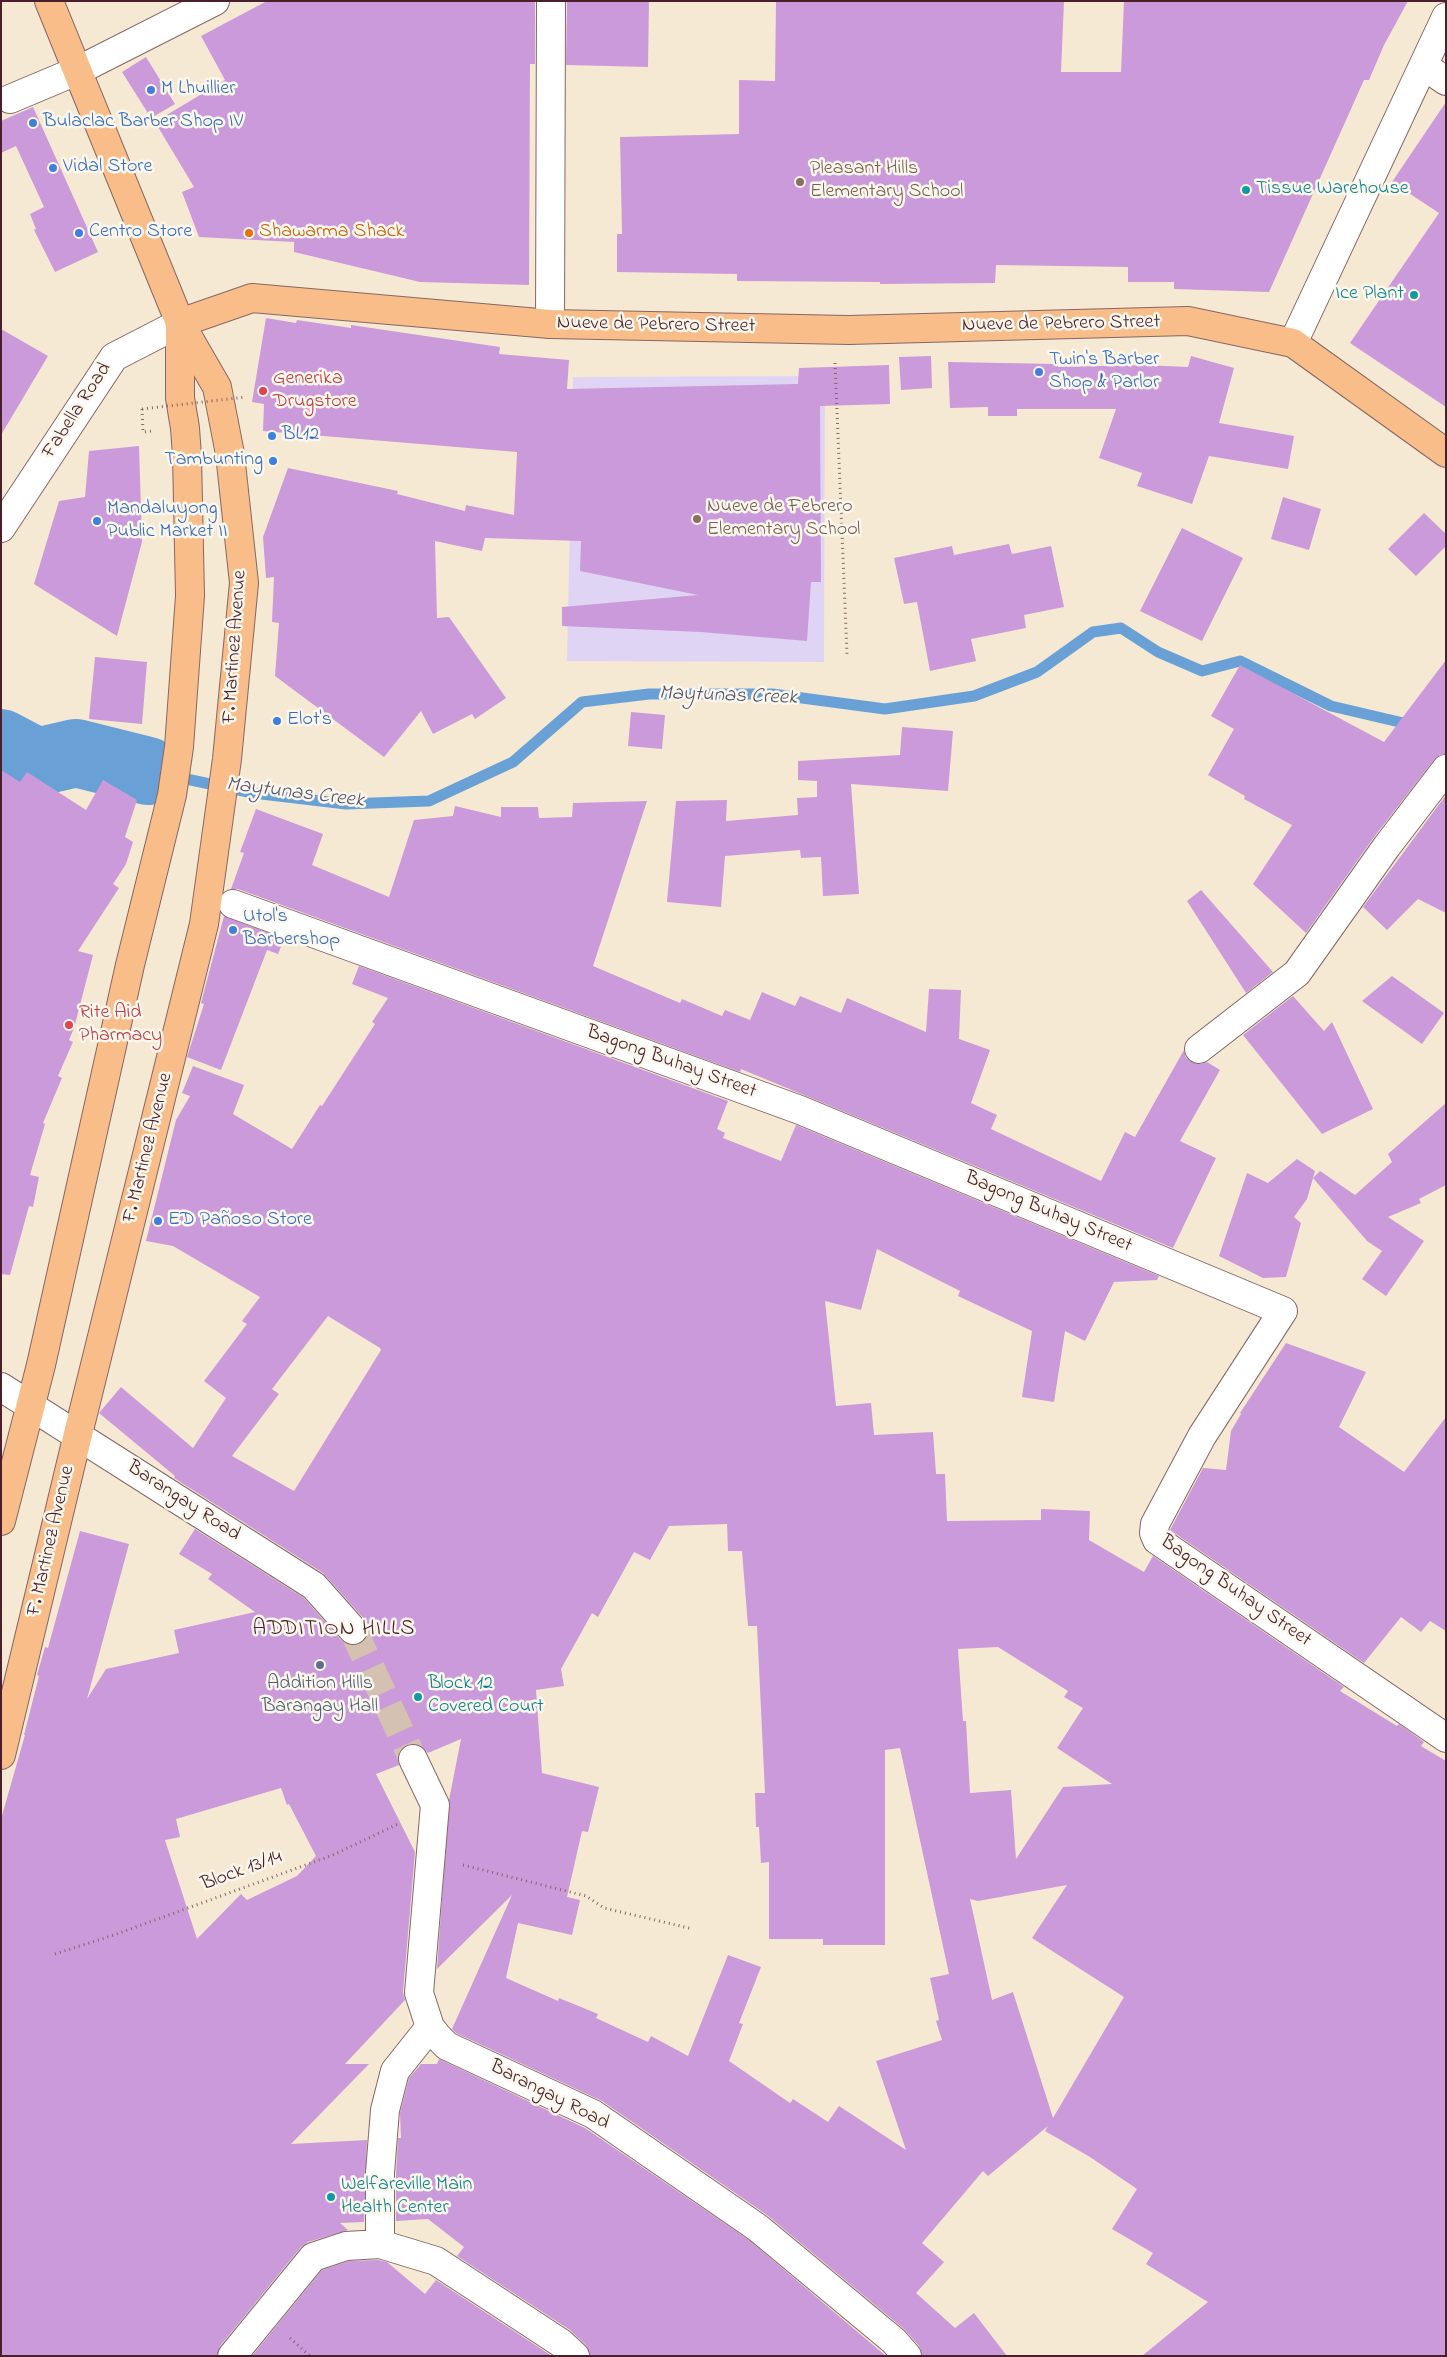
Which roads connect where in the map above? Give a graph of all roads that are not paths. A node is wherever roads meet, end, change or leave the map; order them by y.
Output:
1 (49, 1) edge
2 (215, 1) edge
3 (551, 1) edge
4 (1446, 17) edge
5 (79, 70) junction
6 (1435, 74) edge
7 (10, 98) dead end
8 (180, 323) junction
9 (550, 324) junction
10 (1294, 343) junction
11 (1446, 453) edge
12 (1, 528) edge
13 (1446, 769) edge
14 (233, 904) dead end
15 (1199, 1049) dead end
16 (1, 1387) edge
17 (31, 1406) junction
18 (78, 1434) junction
19 (1, 1520) edge
20 (353, 1630) tunnel mouth
21 (1446, 1738) edge
22 (1, 1755) edge
23 (413, 1759) tunnel mouth
24 (430, 2027) junction
25 (380, 2244) junction
26 (232, 2356) edge
27 (576, 2356) edge
28 (907, 2356) edge

1 - 5 main road
2 - 5 street
3 - 9 street
4 - 6 street
5 - 7 street
5 - 8 main road
6 - 10 street
8 - 9 main road, Nueve de Pebrero Street
8 - 12 street, Fabella Road
8 - 17 main road
8 - 18 main road, F. Martinez Avenue
9 - 10 main road, Nueve de Pebrero Street
10 - 11 main road, Nueve de Pebrero Street
13 - 15 street
14 - 21 street, Bagong Buhay Street
16 - 17 street, Barangay Road
17 - 18 street, Barangay Road
17 - 19 main road
18 - 20 street, Barangay Road
18 - 22 main road, F. Martinez Avenue
23 - 24 street, Barangay Road
24 - 25 street
24 - 28 street, Barangay Road
25 - 26 street
25 - 27 street

